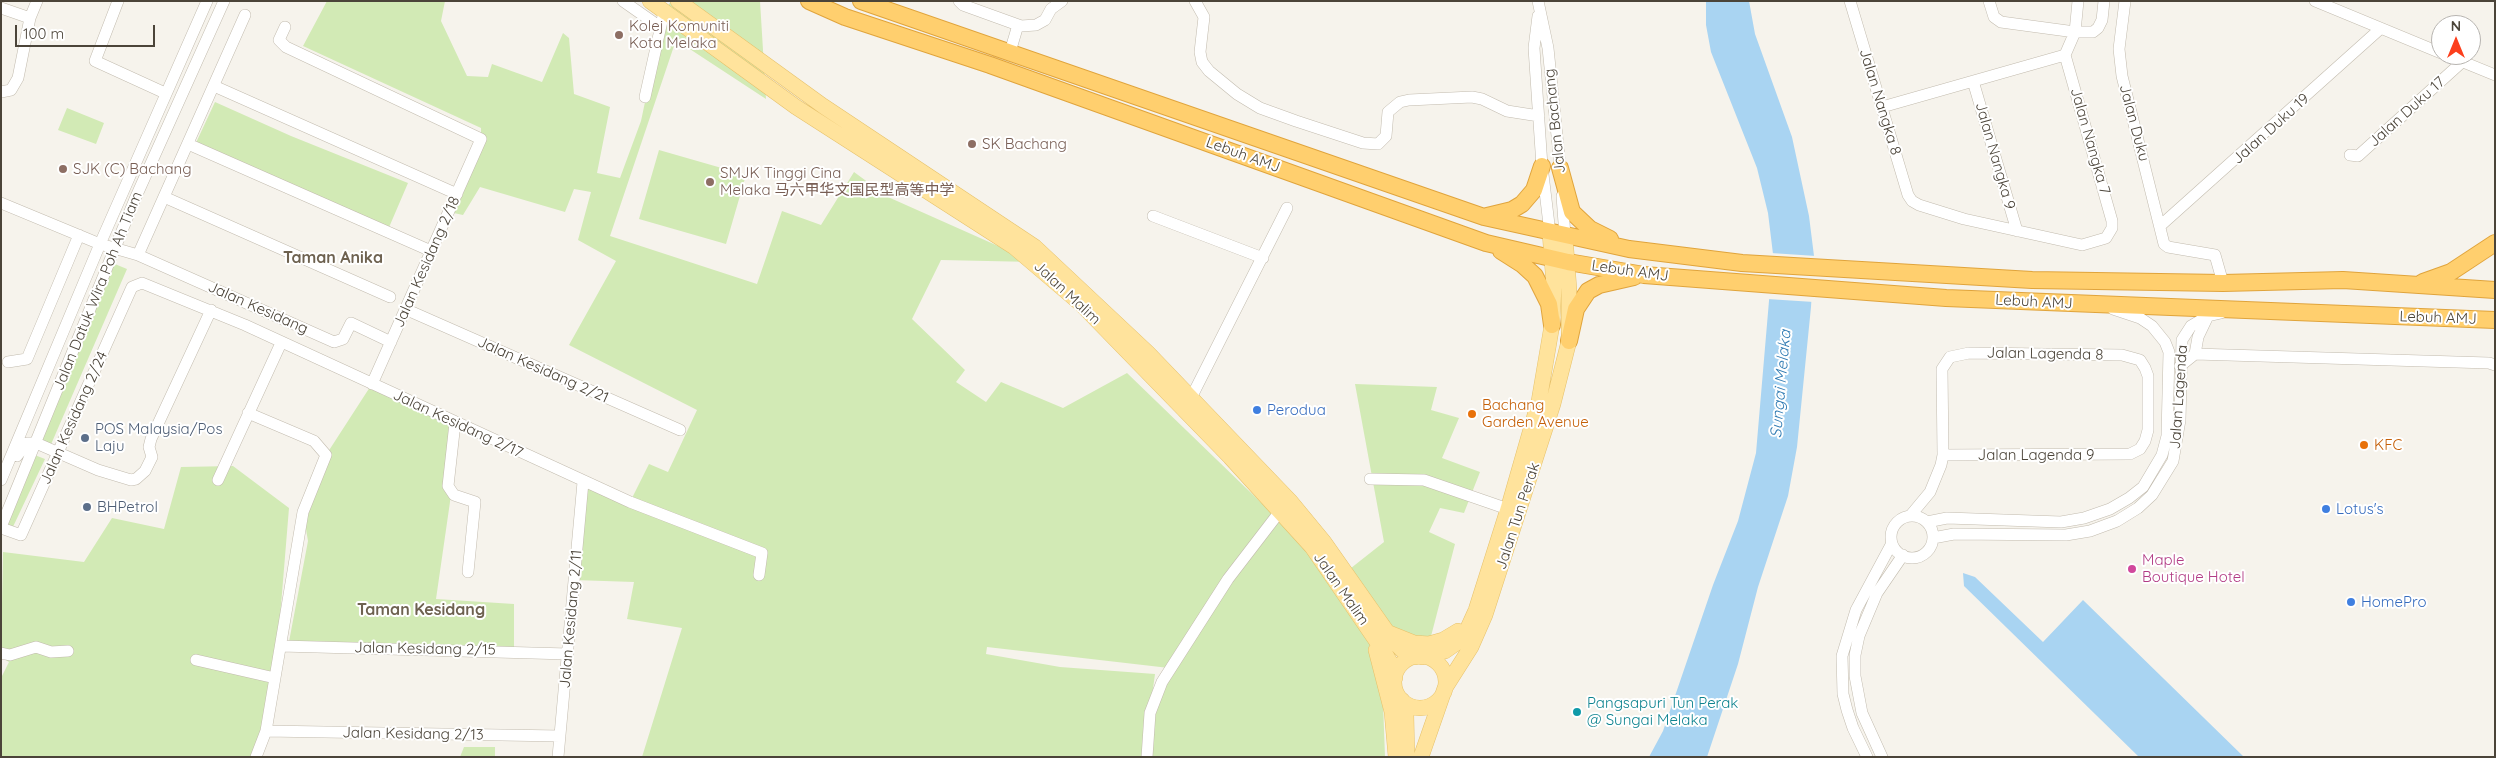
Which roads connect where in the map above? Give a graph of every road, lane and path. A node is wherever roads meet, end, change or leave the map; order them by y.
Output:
1 (36, 1) edge
2 (118, 1) edge
3 (207, 1) edge
4 (224, 1) edge
5 (623, 1) edge
6 (650, 1) edge
7 (678, 1) edge
8 (809, 1) edge
9 (861, 1) edge
10 (959, 1) edge
11 (1062, 1) edge
12 (1196, 1) edge
13 (1850, 1) edge
14 (2078, 1) edge
15 (2104, 1) edge
16 (2125, 1) edge
17 (2314, 1) edge
18 (1538, 4) edge
19 (1990, 5) edge
20 (1, 8) edge
21 (664, 12) junction
22 (245, 15) dead end
23 (30, 18) junction
24 (1018, 25) junction
25 (285, 27) dead end
26 (660, 27) junction
27 (2380, 29) junction
28 (2075, 32) junction
29 (2431, 49) edge
30 (1010, 52) junction
31 (2065, 55) junction
32 (2459, 65) edge
33 (2470, 65) edge
34 (2495, 75) edge
35 (1974, 81) junction
36 (214, 86) junction
37 (6, 91) edge
38 (165, 93) junction
39 (644, 98) dead end
40 (1882, 107) junction
41 (1539, 116) junction
42 (188, 144) junction
43 (2350, 155) dead end
44 (1542, 166) junction
45 (1560, 168) junction
46 (457, 194) junction
47 (164, 197) junction
48 (1, 203) edge
49 (1287, 208) dead end
50 (1153, 216) dead end
51 (1484, 217) junction
52 (2160, 226) junction
53 (2017, 231) junction
54 (1558, 234) junction
55 (79, 235) junction
56 (1486, 243) junction
57 (2495, 243) edge
58 (100, 244) junction
59 (116, 248) junction
60 (1628, 249) junction
61 (431, 251) junction
62 (138, 255) junction
63 (1263, 258) junction
64 (1560, 260) junction
65 (1644, 275) junction
66 (136, 283) joint
67 (2222, 283) junction
68 (2408, 284) junction
69 (2495, 290) edge
70 (390, 297) dead end
71 (2104, 306) junction
72 (405, 309) junction
73 (211, 310) junction
74 (2240, 310) junction
75 (2208, 316) junction
76 (2495, 322) edge
77 (1552, 325) junction
78 (1569, 341) junction
79 (391, 342) junction
80 (281, 343) junction
81 (2195, 354) junction
82 (8, 362) dead end
83 (2495, 365) edge
84 (2180, 366) junction
85 (372, 384) junction
86 (1191, 398) junction
87 (248, 413) junction
88 (30, 415) junction
89 (455, 422) junction
90 (680, 430) dead end
91 (36, 443) junction
92 (58, 453) junction
93 (2130, 454) joint
94 (1943, 455) junction
95 (1370, 479) dead end
96 (1, 480) edge
97 (218, 480) dead end
98 (583, 482) junction
99 (1, 488) edge
100 (1508, 509) junction
101 (1281, 510) junction
102 (1910, 516) junction
103 (1927, 522) junction
104 (1, 528) edge
105 (1933, 538) junction
106 (1892, 543) junction
107 (1903, 555) junction
108 (468, 572) dead end
109 (759, 575) dead end
110 (1476, 610) junction
111 (1369, 630) junction
112 (1386, 631) junction
113 (281, 646) junction
114 (68, 651) dead end
115 (1, 653) edge
116 (568, 654) junction
117 (1419, 657) junction
118 (196, 660) dead end
119 (275, 678) junction
120 (1395, 678) junction
121 (1445, 688) junction
122 (1402, 700) junction
123 (266, 731) junction
124 (560, 736) junction
125 (256, 757) edge
126 (558, 757) edge
127 (1147, 757) edge
128 (1396, 757) edge
129 (1407, 757) edge
130 (1421, 757) edge
131 (1867, 757) edge
132 (1882, 757) edge

1 - 23 street
2 - 38 street
3 - 38 street, Jalan Datuk Wira Poh Ah Tiam
4 - 59 street, Jalan Datuk Wira Poh Ah Tiam
5 - 26 street
6 - 21 main road, Jalan Malim
7 - 86 main road, Jalan Malim
8 - 56 highway, Lebuh AMJ
9 - 30 highway, Lebuh AMJ
10 - 24 street
11 - 24 street
12 - 41 street
13 - 40 street, Jalan Nangka 8
14 - 28 street
15 - 28 street
16 - 52 street, Jalan Duku
17 - 27 street
18 - 41 street, Jalan Bachang
18 - 45 street, Jalan Bachang
19 - 28 street
20 - 23 street
21 - 26 street
21 - 101 main road, Jalan Malim
22 - 36 street
23 - 37 street
24 - 30 street
25 - 46 street, Jalan Kesidang 2/18
26 - 39 street
27 - 29 street
27 - 52 street, Jalan Duku 19
28 - 31 street
30 - 51 highway, Lebuh AMJ
31 - 35 street
31 - 53 street, Jalan Nangka 7
32 - 43 street, Jalan Duku 17
33 - 34 street
35 - 40 street
35 - 53 street, Jalan Nangka 9
36 - 42 street
36 - 46 street
38 - 58 street, Jalan Datuk Wira Poh Ah Tiam
40 - 53 street, Jalan Nangka 8
41 - 44 street, Jalan Bachang
42 - 47 street
42 - 61 street
44 - 51 highway
44 - 54 street, Jalan Bachang
45 - 54 street, Jalan Bachang
45 - 60 highway
46 - 61 street, Jalan Kesidang 2/18
47 - 62 street
47 - 70 street
48 - 55 street, Jalan Kesidang
49 - 63 street
50 - 63 street
51 - 54 highway, Lebuh AMJ
52 - 67 street, Jalan Duku
54 - 60 highway, Lebuh AMJ
54 - 64 main road
55 - 58 street, Jalan Kesidang
55 - 82 street
56 - 64 highway, Lebuh AMJ
56 - 77 highway
57 - 68 highway
58 - 59 street, Jalan Kesidang
58 - 88 street, Jalan Datuk Wira Poh Ah Tiam
59 - 62 street, Jalan Kesidang
59 - 91 street, Jalan Datuk Wira Poh Ah Tiam
60 - 67 highway, Lebuh AMJ
61 - 72 street, Jalan Kesidang 2/18
62 - 79 street, Jalan Kesidang
63 - 86 street
64 - 65 highway, Lebuh AMJ
64 - 77 main road, Jalan Tun Perak
64 - 78 main road, Jalan Tun Perak
65 - 71 highway, Lebuh AMJ
65 - 78 highway
66 - 73 street, Jalan Kesidang 2/17
66 - 92 street, Jalan Kesidang 2/24
67 - 68 highway, Lebuh AMJ
68 - 69 highway, Lebuh AMJ
71 - 74 highway, Lebuh AMJ
71 - 103 street, Jalan Lagenda
72 - 79 street, Jalan Kesidang 2/18
72 - 90 street, Jalan Kesidang 2/21
73 - 80 street, Jalan Kesidang 2/17
73 - 92 street
74 - 75 street, Jalan Lagenda
74 - 76 highway, Lebuh AMJ
75 - 81 street
75 - 84 street, Jalan Lagenda
77 - 100 main road, Jalan Tun Perak
78 - 121 main road, Jalan Tun Perak
79 - 85 street, Jalan Kesidang 2/18
80 - 85 street, Jalan Kesidang 2/17
80 - 87 street
81 - 83 street
81 - 84 street
84 - 105 street, Jalan Lagenda
85 - 89 street, Jalan Kesidang 2/17
86 - 112 main road, Jalan Malim
87 - 97 street
87 - 113 street
88 - 91 street
88 - 96 street, Jalan Datuk Wira Poh Ah Tiam
89 - 98 street, Jalan Kesidang 2/17
89 - 108 street
91 - 92 street
91 - 99 street
91 - 104 street, Jalan Datuk Wira Poh Ah Tiam
92 - 104 street, Jalan Kesidang 2/24
93 - 94 street, Jalan Lagenda 9
93 - 94 street, Jalan Lagenda 8
94 - 102 street
95 - 100 street
98 - 109 street, Jalan Kesidang 2/17
98 - 116 street, Jalan Kesidang 2/11
100 - 110 main road, Jalan Tun Perak
101 - 111 main road, Jalan Malim
101 - 127 street
102 - 103 street
102 - 106 street
103 - 105 street
105 - 107 street
106 - 107 street
106 - 131 street
107 - 132 street
110 - 112 main road
110 - 117 main road, Jalan Tun Perak
111 - 120 main road, Jalan Malim
111 - 128 main road
112 - 117 main road, Jalan Malim
113 - 116 street, Jalan Kesidang 2/15
113 - 119 street
114 - 115 street
116 - 124 street, Jalan Kesidang 2/11
117 - 120 main road
117 - 121 main road
118 - 119 street
119 - 123 street
120 - 122 main road
121 - 122 main road
121 - 130 main road, Jalan Tun Perak
122 - 129 main road
123 - 124 street, Jalan Kesidang 2/13
123 - 125 street
124 - 126 street, Jalan Kesidang 2/11

